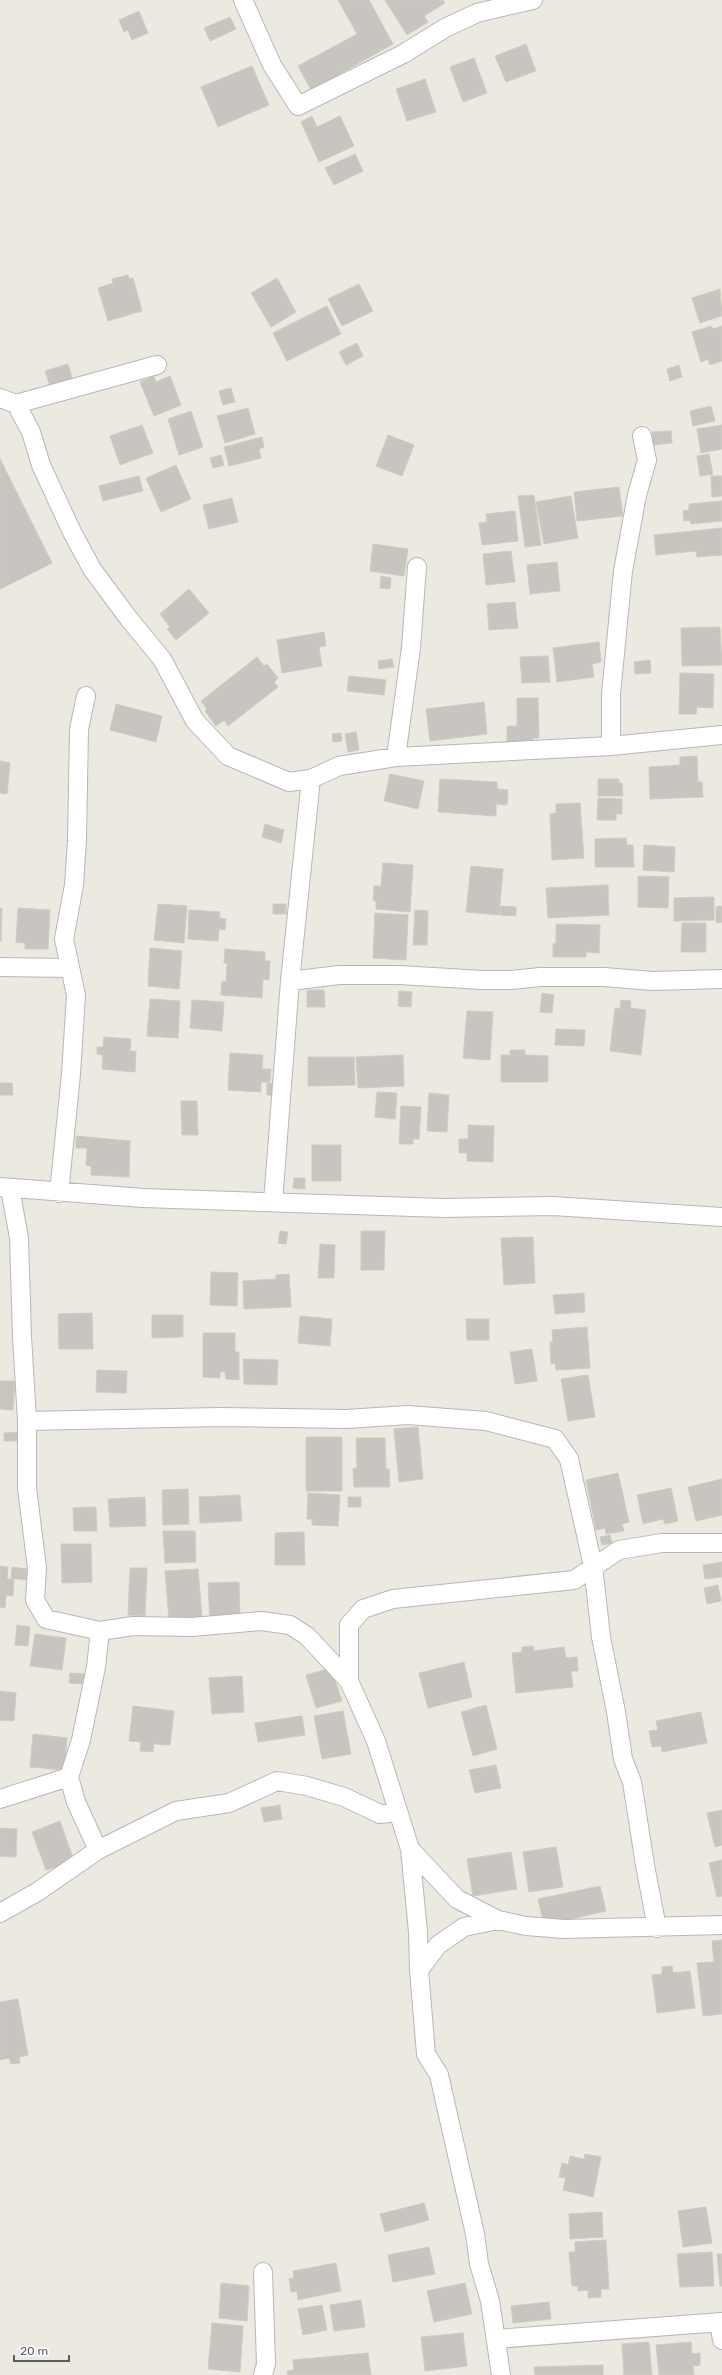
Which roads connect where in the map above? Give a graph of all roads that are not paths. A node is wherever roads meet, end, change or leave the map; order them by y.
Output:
1 (243, 0) edge
2 (533, 0) edge
3 (157, 365) dead end
4 (8, 401) edge
5 (642, 436) dead end
6 (418, 567) dead end
7 (86, 696) dead end
8 (722, 736) edge
9 (611, 746) junction
10 (396, 757) junction
11 (310, 779) junction
12 (0, 966) edge
13 (68, 968) junction
14 (722, 979) edge
15 (290, 981) junction
16 (5, 1188) edge
17 (59, 1193) junction
18 (273, 1202) junction
19 (722, 1217) edge
20 (27, 1421) junction
21 (722, 1543) edge
22 (593, 1566) junction
23 (100, 1631) junction
24 (349, 1681) junction
25 (69, 1777) junction
26 (0, 1799) edge
27 (398, 1812) junction
28 (410, 1849) junction
29 (98, 1850) junction
30 (0, 1913) edge
31 (498, 1920) junction
32 (722, 1925) edge
33 (657, 1928) junction
34 (419, 1970) junction
35 (263, 2272) dead end
36 (720, 2323) edge
37 (496, 2339) junction
38 (722, 2340) edge
39 (264, 2375) edge
40 (501, 2375) edge

1 - 2 street
3 - 4 street
4 - 11 street
5 - 9 street
6 - 10 street
7 - 13 street
8 - 9 street
9 - 10 street
10 - 11 street
11 - 15 street
12 - 13 street
13 - 17 street
14 - 15 street
15 - 18 street
16 - 17 street
16 - 20 street
17 - 18 street
18 - 19 street
20 - 22 street
20 - 23 street
21 - 22 street
22 - 24 street
22 - 33 street
23 - 24 street
23 - 25 street
24 - 27 street
25 - 26 street
25 - 29 street
27 - 28 street
27 - 29 street
28 - 31 street
28 - 34 street
29 - 30 street
31 - 33 street
31 - 34 street
32 - 33 street
34 - 37 street
35 - 39 street
36 - 37 street
36 - 38 street
37 - 40 street

